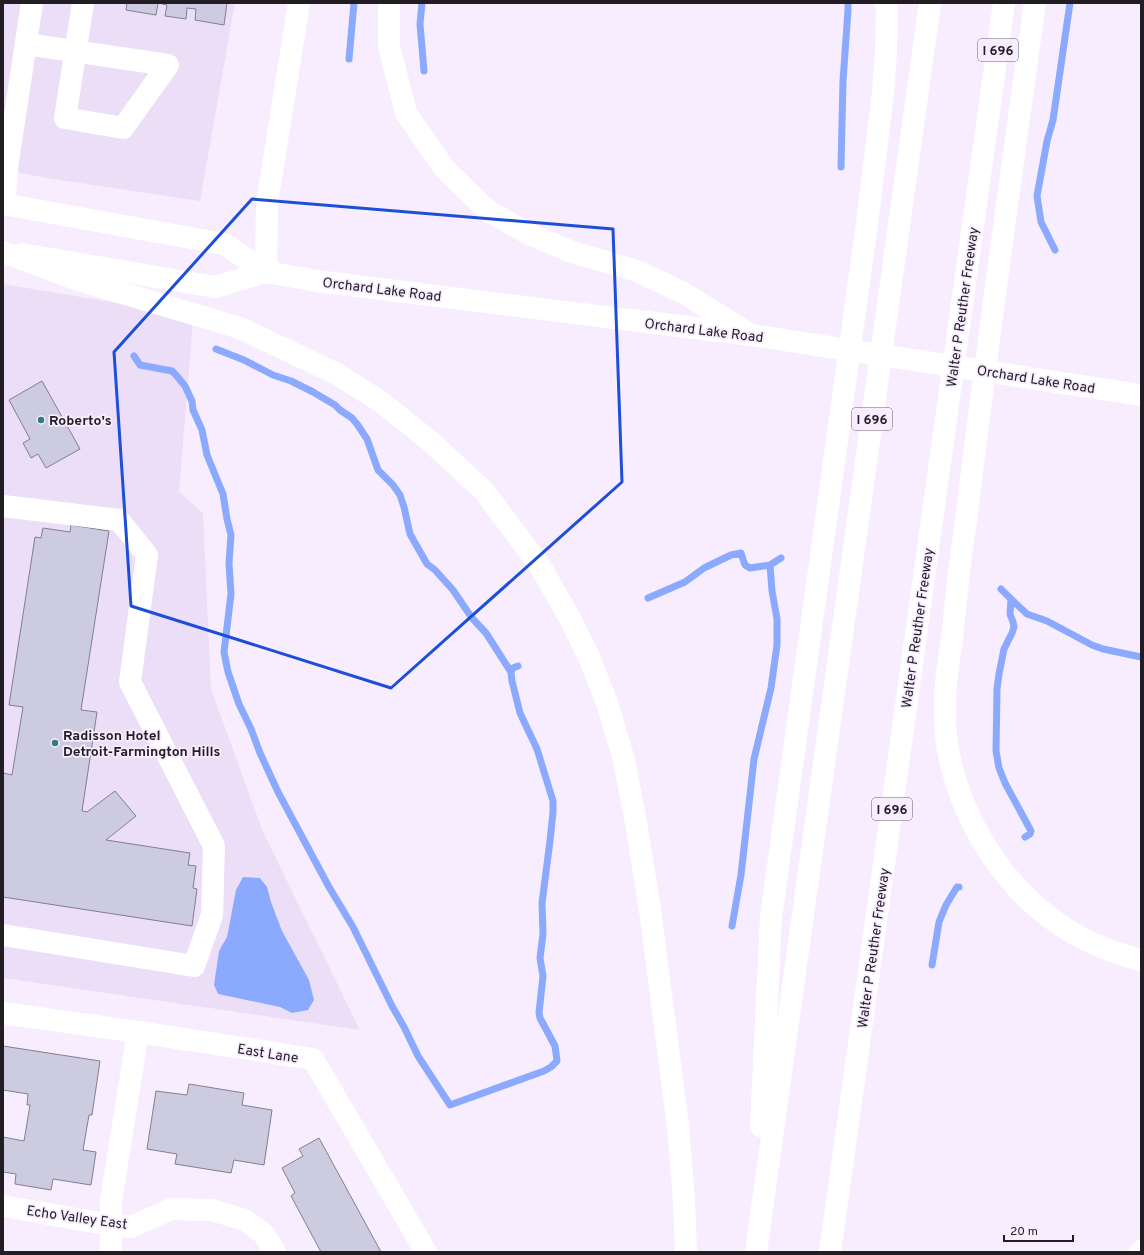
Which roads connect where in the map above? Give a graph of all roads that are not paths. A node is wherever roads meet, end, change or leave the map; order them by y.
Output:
1 (32, 3) edge
2 (83, 3) edge
3 (299, 3) edge
4 (389, 3) edge
5 (886, 3) edge
6 (930, 3) edge
7 (1004, 3) edge
8 (1035, 3) edge
9 (26, 44) junction
10 (75, 51) junction
11 (7, 146) edge
12 (4, 204) edge
13 (3, 252) edge
14 (266, 272) junction
15 (751, 335) junction
16 (1141, 395) edge
17 (3, 506) edge
18 (3, 935) edge
19 (1141, 960) edge
20 (3, 1013) edge
21 (138, 1032) junction
22 (3, 1206) edge
23 (111, 1225) junction
24 (111, 1252) edge
25 (275, 1252) edge
26 (426, 1252) edge
27 (686, 1252) edge
28 (756, 1252) edge
29 (830, 1252) edge

1 - 9 main road
2 - 10 main road
3 - 14 main road
4 - 15 main road
5 - 28 main road
6 - 28 main road, I 696
7 - 29 main road, Walter P Reuther Freeway / I 696
8 - 19 main road
9 - 10 main road
9 - 11 main road
10 - 10 main road
11 - 12 main road
12 - 14 main road, Orchard Lake Road
13 - 14 main road, Orchard Lake Road
13 - 27 main road
14 - 15 main road, Orchard Lake Road
15 - 16 main road, Orchard Lake Road
17 - 18 main road
20 - 21 main road, East Lane
21 - 23 main road
21 - 26 main road, East Lane
22 - 23 main road, Echo Valley East
23 - 24 main road
23 - 25 main road, Echo Valley East

